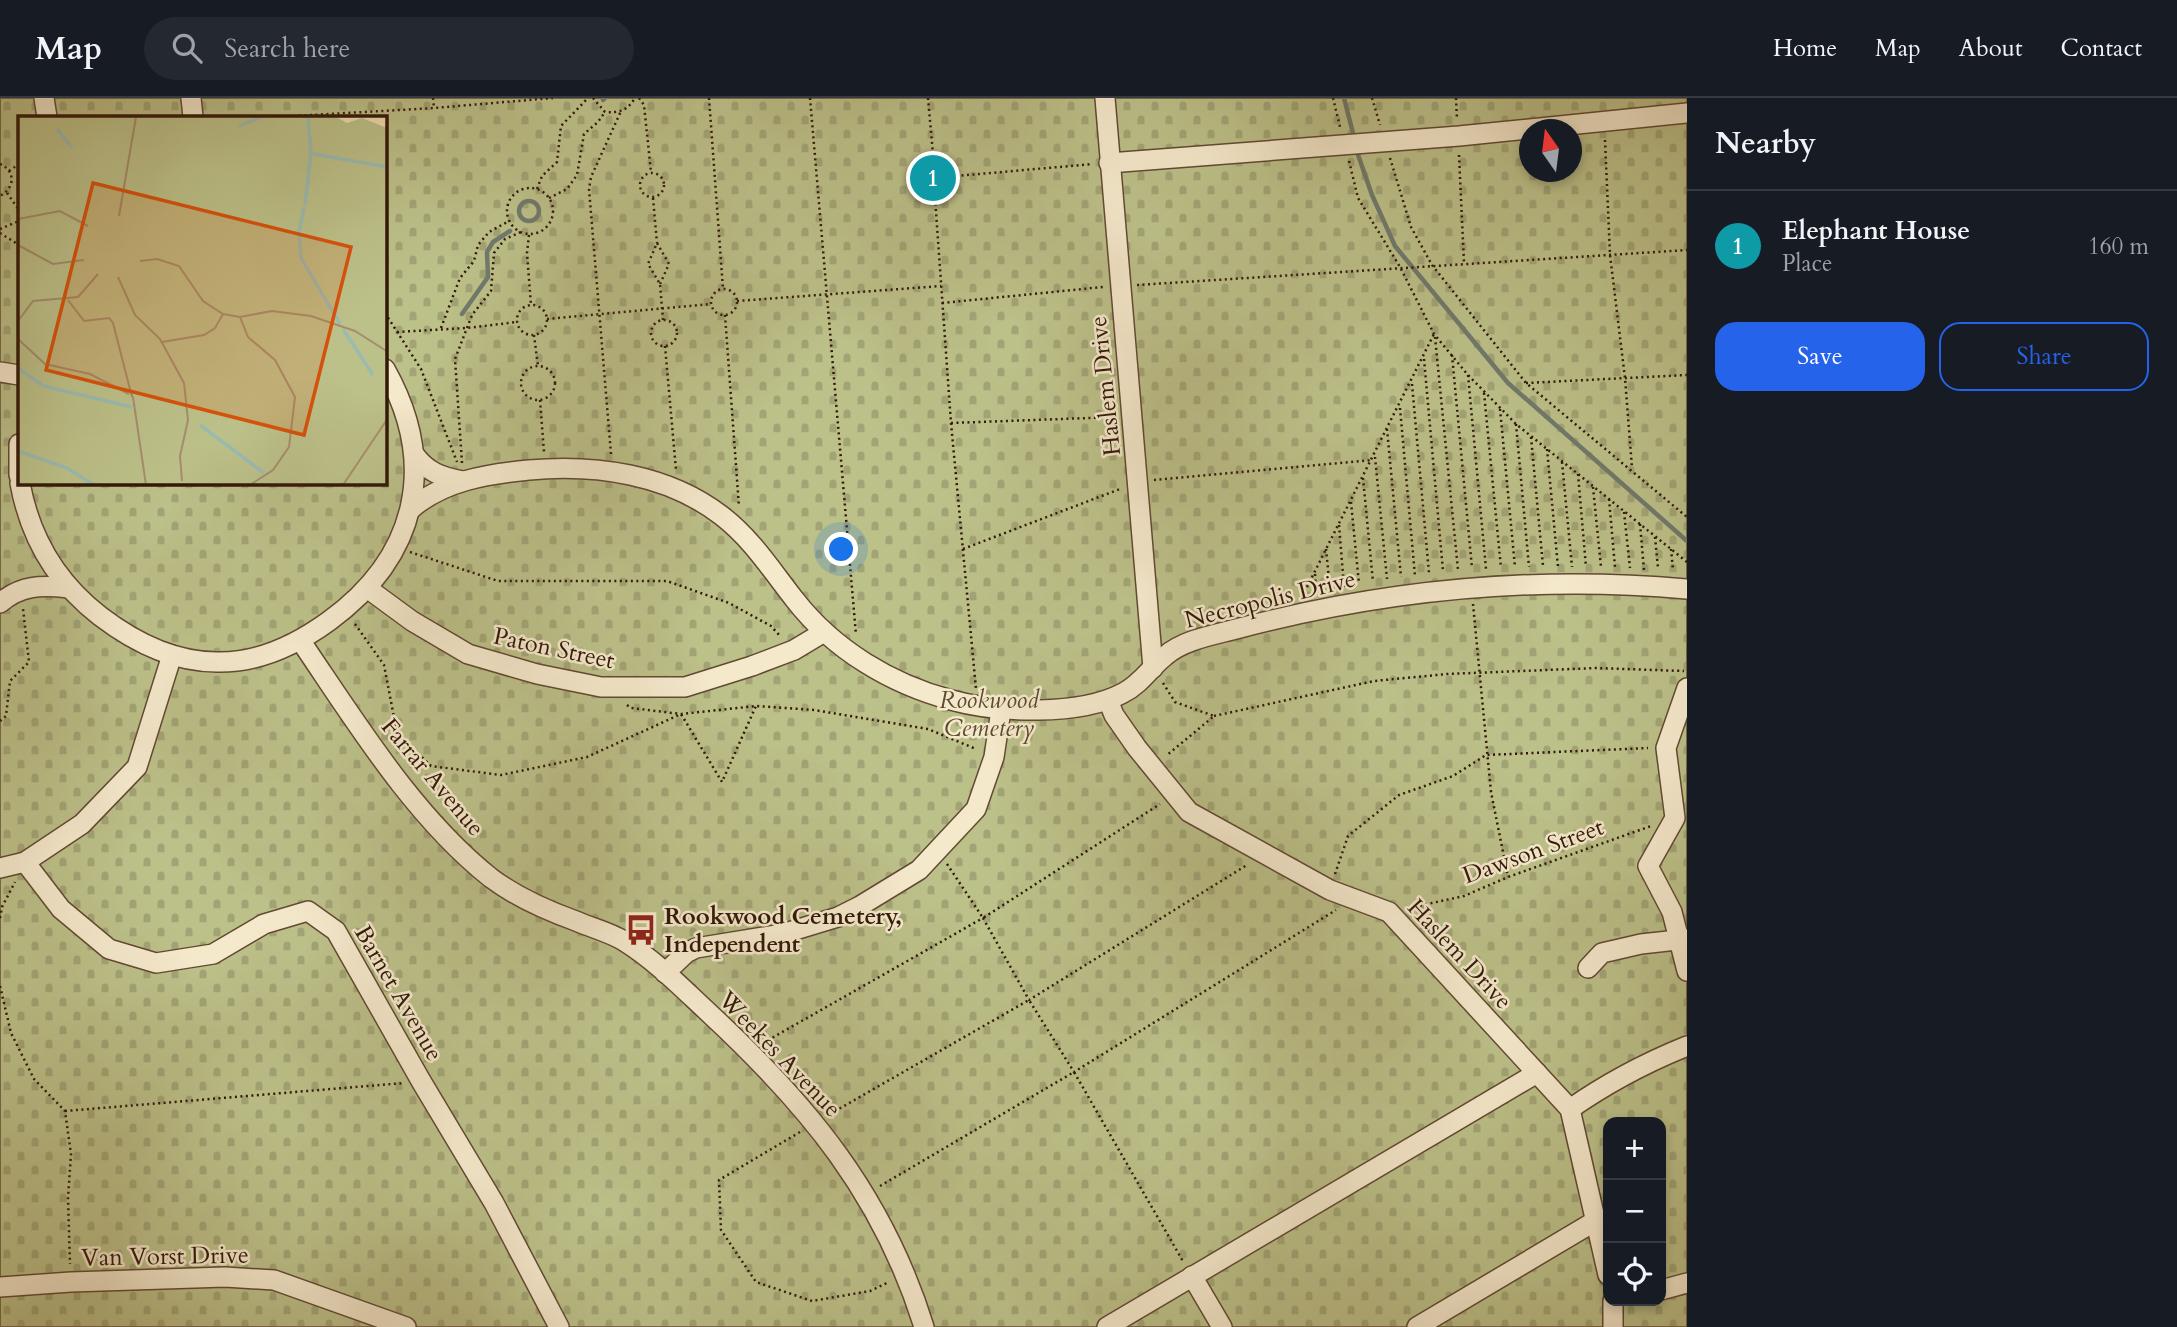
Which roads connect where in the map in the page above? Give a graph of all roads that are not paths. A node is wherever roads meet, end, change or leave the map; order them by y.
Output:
1 (44, 98) edge
2 (191, 98) edge
3 (1105, 98) edge
4 (1687, 113) edge
5 (47, 116) edge
6 (193, 116) edge
7 (1109, 163) junction
8 (0, 372) edge
9 (387, 373) edge
10 (18, 375) edge
11 (414, 454) junction
12 (464, 481) junction
13 (20, 485) edge
14 (411, 509) junction
15 (68, 588) junction
16 (367, 588) junction
17 (1683, 588) edge
18 (0, 603) edge
19 (824, 632) junction
20 (300, 640) junction
21 (173, 655) junction
22 (1153, 668) junction
23 (1687, 688) edge
24 (1108, 700) junction
25 (1001, 710) junction
26 (24, 862) junction
27 (0, 868) edge
28 (1684, 939) edge
29 (1588, 968) dead end
30 (1687, 971) edge
31 (665, 973) junction
32 (1687, 1046) edge
33 (1537, 1073) junction
34 (1570, 1109) junction
35 (1597, 1220) junction
36 (1603, 1250) edge
37 (1192, 1276) junction
38 (1687, 1283) edge
39 (0, 1287) edge
40 (1666, 1289) edge
41 (1616, 1306) edge
42 (398, 1326) edge
43 (559, 1327) edge
44 (924, 1327) edge
45 (1107, 1327) edge
46 (1222, 1327) edge
47 (1418, 1327) edge
48 (1613, 1327) edge

1 - 5 street
2 - 6 street
3 - 7 street, Haslem Drive
4 - 7 street
7 - 22 street, Haslem Drive
8 - 10 street
9 - 11 street
11 - 12 street, Necropolis Drive
11 - 14 street
12 - 14 street, Necropolis Drive
12 - 19 street, Necropolis Drive
13 - 15 street
14 - 16 street
15 - 18 street
15 - 21 street
16 - 19 street, Paton Street
16 - 20 street
17 - 22 street, Necropolis Drive
19 - 25 street, Necropolis Drive
20 - 21 street
20 - 31 street, Farrar Avenue
21 - 26 street
22 - 24 street, Necropolis Drive
23 - 28 street
24 - 25 street, Necropolis Drive
24 - 33 street, Haslem Drive
25 - 31 street
26 - 27 street
26 - 43 street, Barnet Avenue
28 - 29 street
28 - 30 street
31 - 44 street, Weekes Avenue
32 - 34 street
33 - 34 street, Haslem Drive
33 - 37 street
34 - 35 street, Haslem Drive
35 - 36 street, Haslem Drive
35 - 47 street
37 - 45 street
37 - 46 street
38 - 40 street
39 - 42 street, Van Vorst Drive
41 - 48 street

